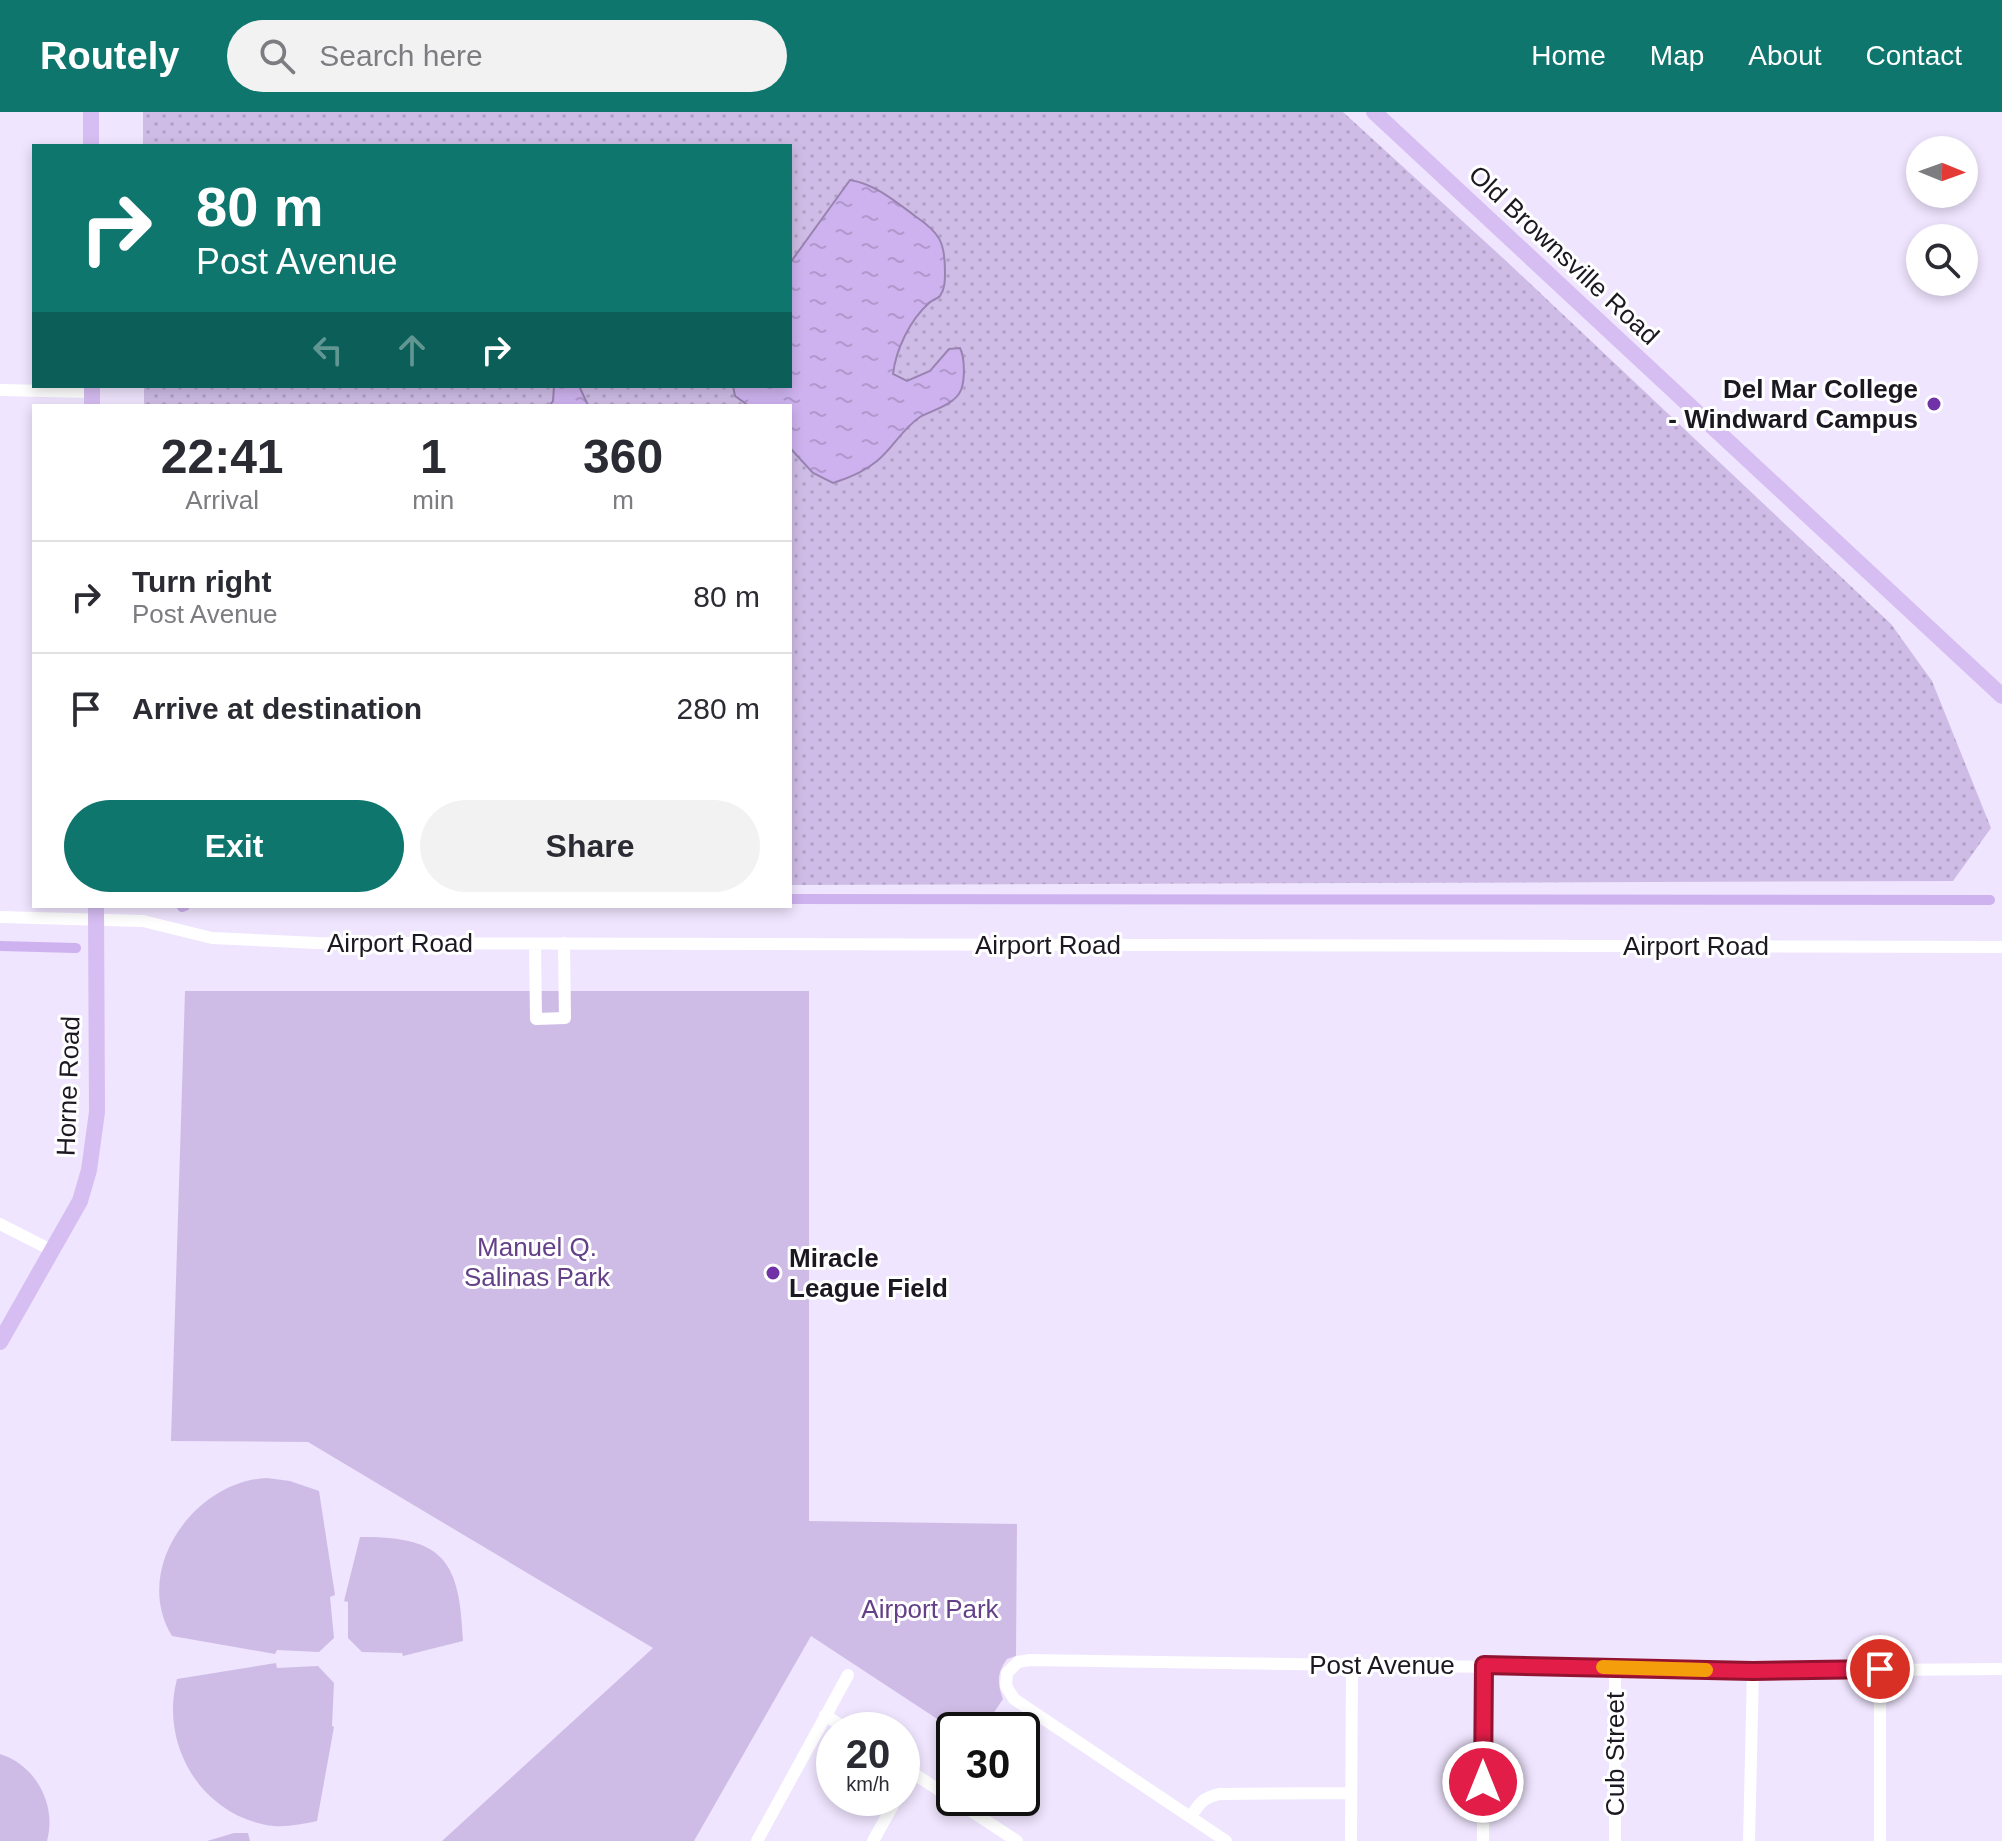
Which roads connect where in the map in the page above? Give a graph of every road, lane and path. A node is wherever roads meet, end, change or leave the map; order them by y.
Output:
1 (91, 112) edge
2 (1374, 112) edge
3 (91, 144) edge
4 (0, 390) edge
5 (92, 395) edge
6 (2002, 696) edge
7 (96, 912) edge
8 (0, 917) edge
9 (564, 943) junction
10 (535, 944) junction
11 (2002, 947) edge
12 (0, 1224) edge
13 (53, 1251) junction
14 (0, 1342) edge
15 (1352, 1665) junction
16 (1484, 1665) junction
17 (1615, 1668) junction
18 (1880, 1669) junction
19 (2002, 1669) edge
20 (1753, 1671) junction
21 (848, 1675) dead end
22 (827, 1712) edge
23 (816, 1732) edge
24 (920, 1779) edge
25 (1351, 1793) junction
26 (887, 1816) edge
27 (1191, 1817) junction
28 (998, 1836) edge
29 (757, 1841) edge
30 (873, 1841) edge
31 (1017, 1841) edge
32 (1226, 1841) edge
33 (1351, 1841) edge
34 (1483, 1841) edge
35 (1615, 1841) edge
36 (1749, 1841) edge
37 (1880, 1841) edge

1 - 3 main road
2 - 6 main road, Old Brownsville Road
4 - 5 street
7 - 8 street, Airport Road
7 - 10 street, Airport Road
7 - 13 main road, Horne Road
9 - 10 street, Airport Road
9 - 10 street
9 - 11 street, Airport Road
12 - 13 street
13 - 14 main road, Horne Road
15 - 16 street, Post Avenue
15 - 25 street
15 - 27 street, Post Avenue
16 - 17 street, Post Avenue
16 - 34 street
17 - 20 street, Post Avenue
17 - 35 street, Cub Street
18 - 19 street, Post Avenue
18 - 20 street, Post Avenue
18 - 37 street
20 - 36 street
21 - 22 street
23 - 29 street
24 - 28 street
25 - 27 street
25 - 33 street
26 - 30 street
27 - 32 street
28 - 31 street

